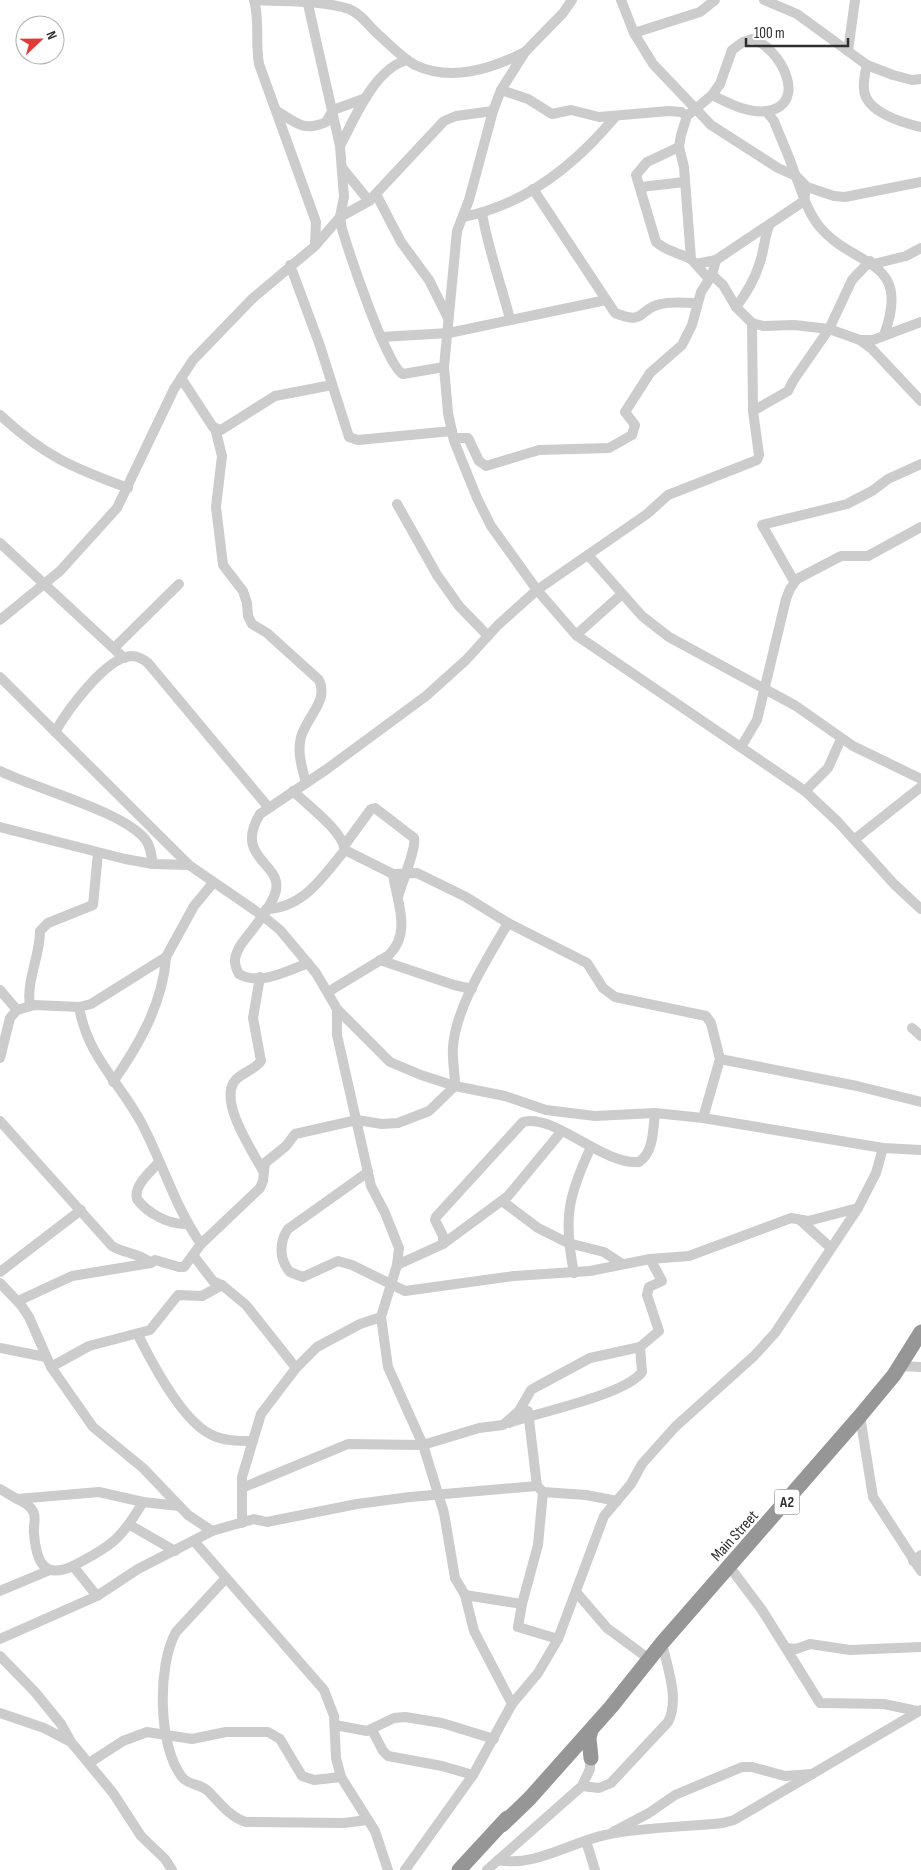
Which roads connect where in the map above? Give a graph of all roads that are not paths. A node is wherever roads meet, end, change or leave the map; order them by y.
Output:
1 (254, 0) edge
2 (572, 0) edge
3 (621, 0) edge
4 (716, 0) edge
5 (764, 0) edge
6 (855, 0) edge
7 (307, 2) edge
8 (634, 34) junction
9 (848, 51) junction
10 (525, 52) junction
11 (407, 60) junction
12 (867, 65) junction
13 (921, 79) edge
14 (502, 90) junction
15 (712, 96) junction
16 (366, 98) junction
17 (333, 110) junction
18 (493, 110) junction
19 (277, 111) junction
20 (766, 111) junction
21 (691, 113) junction
22 (615, 117) junction
23 (921, 128) edge
24 (340, 146) junction
25 (679, 147) junction
26 (343, 169) junction
27 (796, 176) junction
28 (684, 182) junction
29 (921, 182) edge
30 (641, 187) junction
31 (807, 187) junction
32 (533, 189) junction
33 (372, 197) junction
34 (804, 201) junction
35 (482, 213) junction
36 (340, 217) junction
37 (463, 217) junction
38 (769, 226) junction
39 (315, 246) junction
40 (921, 248) edge
41 (716, 260) junction
42 (693, 262) junction
43 (872, 263) junction
44 (290, 265) junction
45 (710, 277) junction
46 (606, 300) junction
47 (697, 303) junction
48 (736, 307) junction
49 (449, 320) junction
50 (510, 320) junction
51 (921, 322) edge
52 (752, 323) junction
53 (829, 329) junction
54 (448, 333) junction
55 (884, 335) junction
56 (381, 337) junction
57 (860, 340) junction
58 (444, 367) junction
59 (181, 378) junction
60 (332, 385) junction
61 (921, 401) edge
62 (753, 411) junction
63 (0, 415) edge
64 (214, 428) junction
65 (453, 434) junction
66 (921, 464) edge
67 (128, 488) junction
68 (397, 504) dead end
69 (921, 527) edge
70 (0, 543) edge
71 (588, 555) junction
72 (794, 581) junction
73 (45, 584) junction
74 (178, 584) dead end
75 (538, 590) junction
76 (622, 594) junction
77 (0, 620) edge
78 (576, 634) junction
79 (488, 636) junction
80 (114, 648) junction
81 (124, 658) junction
82 (0, 677) edge
83 (764, 689) junction
84 (55, 732) junction
85 (841, 739) junction
86 (741, 747) junction
87 (0, 771) edge
88 (921, 780) edge
89 (306, 783) junction
90 (921, 787) edge
91 (805, 791) junction
92 (292, 792) junction
93 (270, 808) junction
94 (0, 827) edge
95 (855, 839) junction
96 (345, 848) junction
97 (98, 853) junction
98 (153, 864) junction
99 (189, 865) junction
100 (393, 874) junction
101 (404, 874) junction
102 (213, 883) junction
103 (398, 898) junction
104 (921, 909) edge
105 (264, 912) junction
106 (508, 923) junction
107 (166, 957) junction
108 (380, 960) junction
109 (308, 963) junction
110 (260, 977) junction
111 (472, 989) junction
112 (0, 990) edge
113 (328, 992) junction
114 (30, 1006) junction
115 (79, 1007) junction
116 (337, 1009) junction
117 (17, 1010) junction
118 (912, 1028) dead end
119 (921, 1036) edge
120 (0, 1058) edge
121 (720, 1059) junction
122 (113, 1082) junction
123 (456, 1086) junction
124 (921, 1102) edge
125 (654, 1113) junction
126 (702, 1118) junction
127 (357, 1120) junction
128 (0, 1122) edge
129 (562, 1132) junction
130 (591, 1147) junction
131 (883, 1148) junction
132 (921, 1150) edge
133 (158, 1162) junction
134 (263, 1171) junction
135 (368, 1172) junction
136 (502, 1201) junction
137 (858, 1208) junction
138 (81, 1210) junction
139 (800, 1219) junction
140 (187, 1224) junction
141 (568, 1243) junction
142 (201, 1244) junction
143 (443, 1244) junction
144 (831, 1248) junction
145 (193, 1255) junction
146 (650, 1259) junction
147 (151, 1263) junction
148 (622, 1264) junction
149 (397, 1265) junction
150 (0, 1272) edge
151 (574, 1273) junction
152 (0, 1283) edge
153 (390, 1284) junction
154 (222, 1285) junction
155 (18, 1301) junction
156 (381, 1317) junction
157 (921, 1332) edge
158 (138, 1335) junction
159 (640, 1347) junction
160 (0, 1348) edge
161 (46, 1357) junction
162 (900, 1366) junction
163 (51, 1367) junction
164 (921, 1367) edge
165 (296, 1368) junction
166 (531, 1390) junction
167 (528, 1416) junction
168 (860, 1416) junction
169 (503, 1425) junction
170 (252, 1441) junction
171 (423, 1445) junction
172 (242, 1488) junction
173 (0, 1489) edge
174 (540, 1489) junction
175 (439, 1494) junction
176 (17, 1498) junction
177 (617, 1501) junction
178 (143, 1502) junction
179 (179, 1506) junction
180 (242, 1523) junction
181 (130, 1524) junction
182 (212, 1531) junction
183 (194, 1541) junction
184 (175, 1551) junction
185 (917, 1558) edge
186 (73, 1566) junction
187 (729, 1566) junction
188 (50, 1570) junction
189 (921, 1571) edge
190 (226, 1578) junction
191 (0, 1591) edge
192 (576, 1592) junction
193 (465, 1595) junction
194 (97, 1596) junction
195 (522, 1604) junction
196 (558, 1639) junction
197 (0, 1640) edge
198 (662, 1643) junction
199 (921, 1647) edge
200 (787, 1648) junction
201 (0, 1656) edge
202 (647, 1662) junction
203 (512, 1704) junction
204 (919, 1710) edge
205 (0, 1713) edge
206 (335, 1725) junction
207 (372, 1730) junction
208 (591, 1730) junction
209 (167, 1734) junction
210 (494, 1739) junction
211 (71, 1742) junction
212 (576, 1742) junction
213 (563, 1760) junction
214 (590, 1761) junction
215 (89, 1763) junction
216 (814, 1774) junction
217 (473, 1775) junction
218 (340, 1777) junction
219 (582, 1786) junction
220 (367, 1820) junction
221 (502, 1825) junction
222 (606, 1835) junction
223 (586, 1840) junction
224 (498, 1860) junction
225 (172, 1870) edge
226 (388, 1870) edge
227 (404, 1870) edge
228 (459, 1870) edge
229 (487, 1870) edge
230 (595, 1870) edge

1 - 7 street
1 - 19 street
2 - 10 street
3 - 8 street
4 - 8 street
5 - 9 street
6 - 9 street
7 - 11 street
7 - 17 street
8 - 21 street
9 - 12 street
10 - 11 street
10 - 14 street
11 - 16 street
12 - 13 street
12 - 23 street
14 - 18 street
14 - 22 street
15 - 20 street
15 - 20 street
15 - 21 street
16 - 17 street
16 - 24 street
17 - 19 street
17 - 24 street
18 - 33 street
18 - 37 street
19 - 39 street
20 - 27 street
21 - 22 street
21 - 25 street
21 - 27 street
22 - 32 street
24 - 26 street
25 - 28 street
25 - 30 street
26 - 33 street
26 - 36 street
27 - 31 street
27 - 34 street
28 - 30 street
28 - 42 street
29 - 31 street
30 - 42 street
31 - 34 street
32 - 35 street
32 - 46 street
33 - 36 street
33 - 49 street
34 - 38 street
34 - 43 street
35 - 37 street
35 - 50 street
36 - 39 street
36 - 56 street
37 - 49 street
38 - 41 street
38 - 48 street
39 - 44 street
40 - 43 street
41 - 42 street
41 - 45 street
42 - 45 street
43 - 53 street
43 - 55 street
44 - 59 street
44 - 60 street
45 - 47 street
45 - 48 street
46 - 47 street
46 - 50 street
47 - 65 street
48 - 52 street
49 - 54 street
50 - 54 street
51 - 55 street
52 - 53 street
52 - 62 street
53 - 57 street
53 - 62 street
54 - 56 street
54 - 58 street
55 - 57 street
56 - 58 street
57 - 61 street
58 - 65 street
59 - 64 street
59 - 67 street
60 - 64 street
60 - 65 street
62 - 71 street
63 - 67 street
64 - 89 street
65 - 75 street
66 - 72 street
67 - 73 street
68 - 79 street
69 - 72 street
70 - 73 street
71 - 75 street
71 - 76 street
72 - 83 street
73 - 77 street
73 - 80 street
74 - 80 street
75 - 78 street
75 - 79 street
76 - 78 street
76 - 83 street
78 - 86 street
79 - 89 street
80 - 81 street
81 - 84 street
81 - 93 street
82 - 84 street
83 - 85 street
83 - 86 street
84 - 99 street
85 - 88 street
85 - 91 street
86 - 91 street
87 - 98 street
89 - 92 street
90 - 95 street
91 - 95 street
92 - 93 street
92 - 96 street
93 - 105 street
94 - 97 street
95 - 104 street
96 - 100 street
96 - 101 street
96 - 105 street
97 - 98 street
97 - 114 street
98 - 99 street
99 - 102 street
100 - 101 street
100 - 103 street
101 - 103 street
101 - 106 street
102 - 105 street
102 - 107 street
103 - 108 street
105 - 109 street
105 - 110 street
106 - 111 street
106 - 121 street
107 - 115 street
107 - 122 street
108 - 111 street
108 - 113 street
109 - 110 street
109 - 113 street
110 - 134 street
111 - 123 street
112 - 117 street
113 - 116 street
114 - 115 street
114 - 117 street
115 - 122 street
116 - 123 street
116 - 127 street
117 - 120 street
118 - 119 street
121 - 124 street
121 - 126 street
122 - 133 street
123 - 125 street
123 - 127 street
125 - 126 street
125 - 130 street
126 - 131 street
127 - 134 street
127 - 135 street
128 - 138 street
129 - 130 street
129 - 136 street
129 - 143 street
130 - 141 street
131 - 132 street
131 - 137 street
133 - 140 street
133 - 140 street
134 - 142 street
135 - 149 street
135 - 153 street
136 - 141 street
136 - 143 street
137 - 139 street
137 - 144 street
138 - 147 street
138 - 150 street
139 - 144 street
139 - 146 street
140 - 142 street
141 - 148 street
141 - 151 street
142 - 145 street
143 - 149 street
144 - 177 street
145 - 147 street
145 - 154 street
146 - 148 street
146 - 159 street
147 - 155 street
148 - 151 street
149 - 153 street
151 - 153 street
152 - 155 street
153 - 156 street
154 - 158 street
154 - 165 street
155 - 161 street
156 - 165 street
156 - 171 street
157 - 162 highway, Main Street / A2
158 - 163 street
158 - 170 street
159 - 166 street
159 - 167 street
160 - 161 street
161 - 163 street
162 - 164 street
162 - 168 highway, Main Street / A2
163 - 179 street
165 - 170 street
166 - 167 street
166 - 169 street
167 - 169 street
167 - 174 street
168 - 185 street
168 - 187 highway, Main Street / A2
169 - 171 street
170 - 172 street
171 - 172 street
171 - 175 street
172 - 180 street
173 - 176 street
174 - 175 street
174 - 177 street
174 - 195 street
175 - 180 street
175 - 193 street
176 - 178 street
176 - 188 street
177 - 192 street
178 - 179 street
178 - 181 street
179 - 182 street
180 - 182 street
181 - 184 street
181 - 186 street
182 - 183 street
183 - 184 street
183 - 190 street
184 - 194 street
185 - 189 street
186 - 188 street
186 - 194 street
187 - 198 highway, Main Street / A2
187 - 200 street
188 - 191 street
190 - 206 street
190 - 209 street
192 - 196 street
192 - 202 street
193 - 195 street
193 - 203 street
194 - 197 street
195 - 196 street
196 - 203 street
198 - 202 highway, Main Street / A2
198 - 219 street
199 - 200 street
200 - 204 street
201 - 211 street
202 - 208 highway, Main Street / A2
202 - 212 highway, Main Street / A2
203 - 210 street
204 - 216 street
205 - 211 street
206 - 207 street
206 - 218 street
207 - 210 street
207 - 217 street
208 - 212 highway, Main Street / A2
208 - 214 highway
209 - 215 street
209 - 218 street
209 - 220 street
210 - 217 street
211 - 215 street
212 - 213 highway, A2
212 - 214 street
212 - 221 highway, A2
213 - 214 highway
213 - 221 highway, A2
214 - 219 street
215 - 225 street
216 - 222 street
216 - 222 street
217 - 227 street
218 - 220 street
219 - 224 street
220 - 226 street
221 - 228 highway, A2
222 - 223 street
223 - 224 street
223 - 230 street
224 - 229 street

